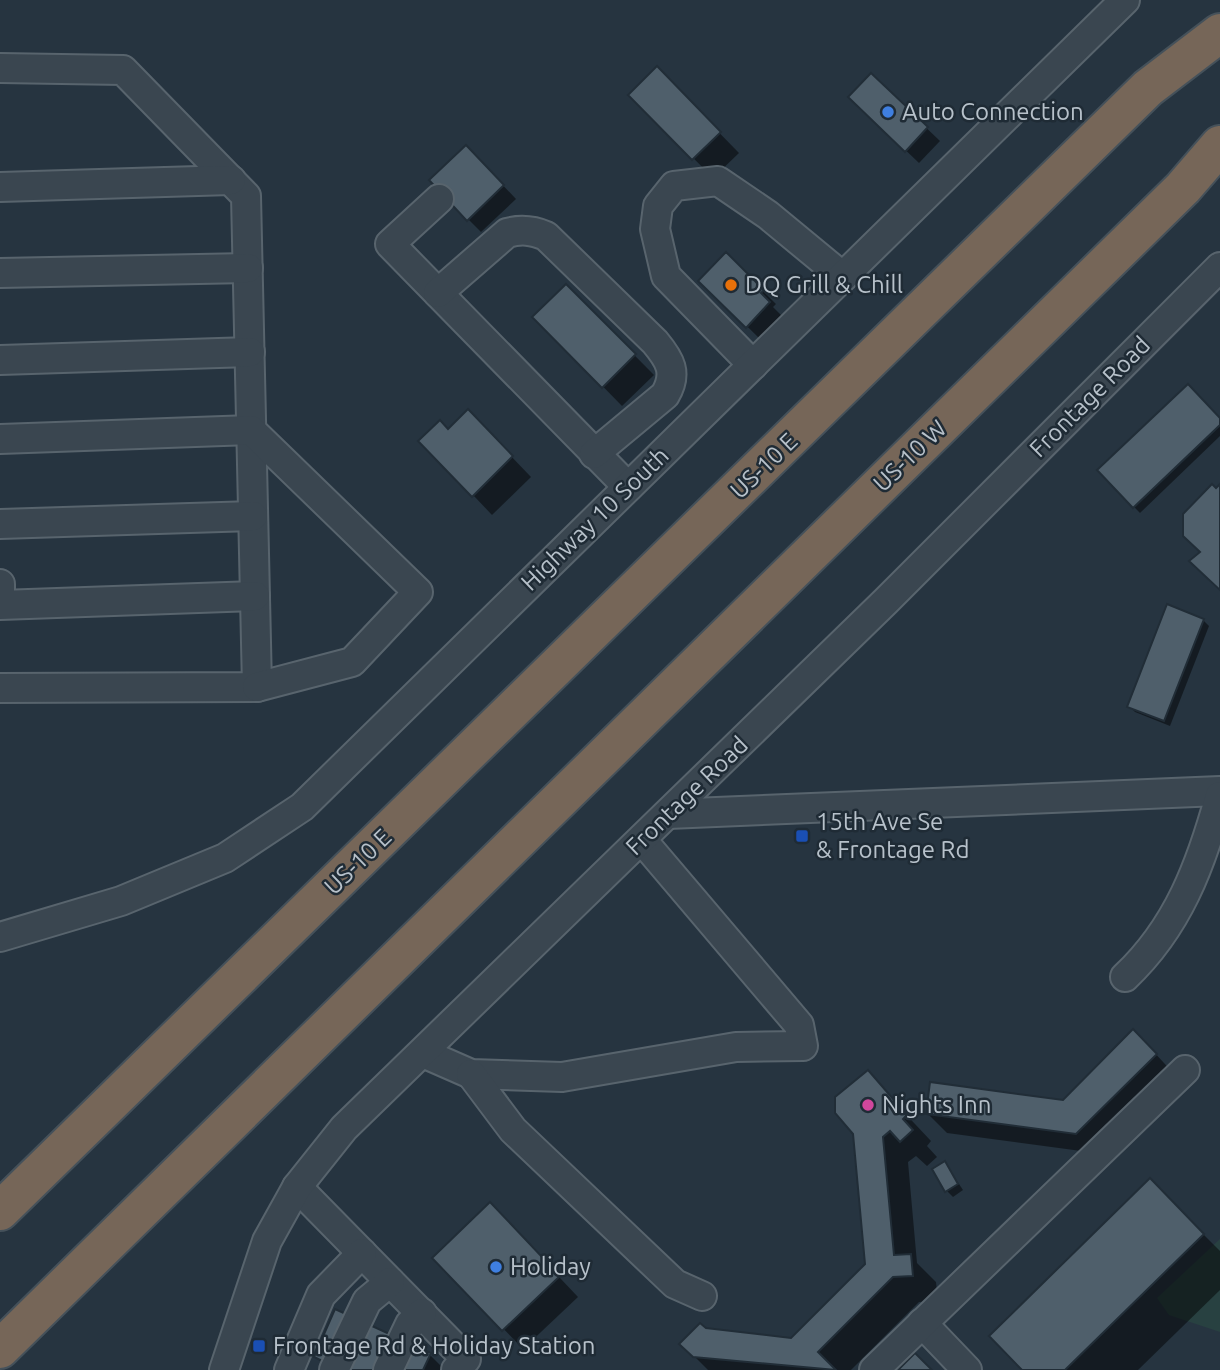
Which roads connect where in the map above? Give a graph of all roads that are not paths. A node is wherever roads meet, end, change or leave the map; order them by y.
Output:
1 (1125, 0) edge
2 (1220, 33) edge
3 (0, 68) edge
4 (1220, 145) edge
5 (231, 180) junction
6 (0, 187) edge
7 (439, 199) dead end
8 (1220, 267) edge
9 (248, 268) junction
10 (0, 273) edge
11 (843, 277) junction
12 (438, 293) junction
13 (250, 352) junction
14 (0, 360) edge
15 (753, 365) junction
16 (251, 430) junction
17 (0, 439) edge
18 (594, 454) junction
19 (628, 487) junction
20 (253, 516) junction
21 (0, 524) edge
22 (0, 584) edge
23 (255, 596) junction
24 (257, 687) junction
25 (0, 688) edge
26 (1220, 794) edge
27 (668, 814) junction
28 (642, 840) junction
29 (0, 936) edge
30 (1125, 977) dead end
31 (423, 1053) junction
32 (1185, 1070) dead end
33 (471, 1074) junction
34 (296, 1188) junction
35 (0, 1211) edge
36 (362, 1253) junction
37 (390, 1282) junction
38 (702, 1296) dead end
39 (422, 1313) junction
40 (922, 1323) junction
41 (0, 1349) edge
42 (224, 1370) edge
43 (289, 1370) edge
44 (334, 1370) edge
45 (388, 1370) edge
46 (456, 1370) edge
47 (874, 1370) edge
48 (967, 1370) edge

1 - 11 street, Highway 10 South
2 - 35 highway, US-10 E
3 - 5 street
4 - 41 highway, US-10 W
5 - 6 street
5 - 9 street
7 - 12 street
8 - 27 street, Frontage Road
9 - 10 street
9 - 13 street
11 - 15 street, Highway 10 South
11 - 15 street
12 - 18 street
12 - 18 street
13 - 14 street
13 - 16 street
15 - 19 street, Highway 10 South
16 - 17 street
16 - 20 street
16 - 24 street
18 - 19 street
19 - 29 street, Highway 10 South
20 - 21 street
20 - 23 street
22 - 23 street
23 - 24 street
24 - 25 street
26 - 27 street
26 - 30 street
27 - 28 street, Frontage Road
28 - 31 street, Frontage Road
28 - 33 street
31 - 33 street
31 - 34 street, Frontage Road
32 - 40 street
33 - 38 street
34 - 36 street
34 - 42 street, Frontage Road
36 - 37 street
36 - 43 street
37 - 39 street
37 - 44 street
39 - 45 street
39 - 46 street
40 - 47 street
40 - 48 street

